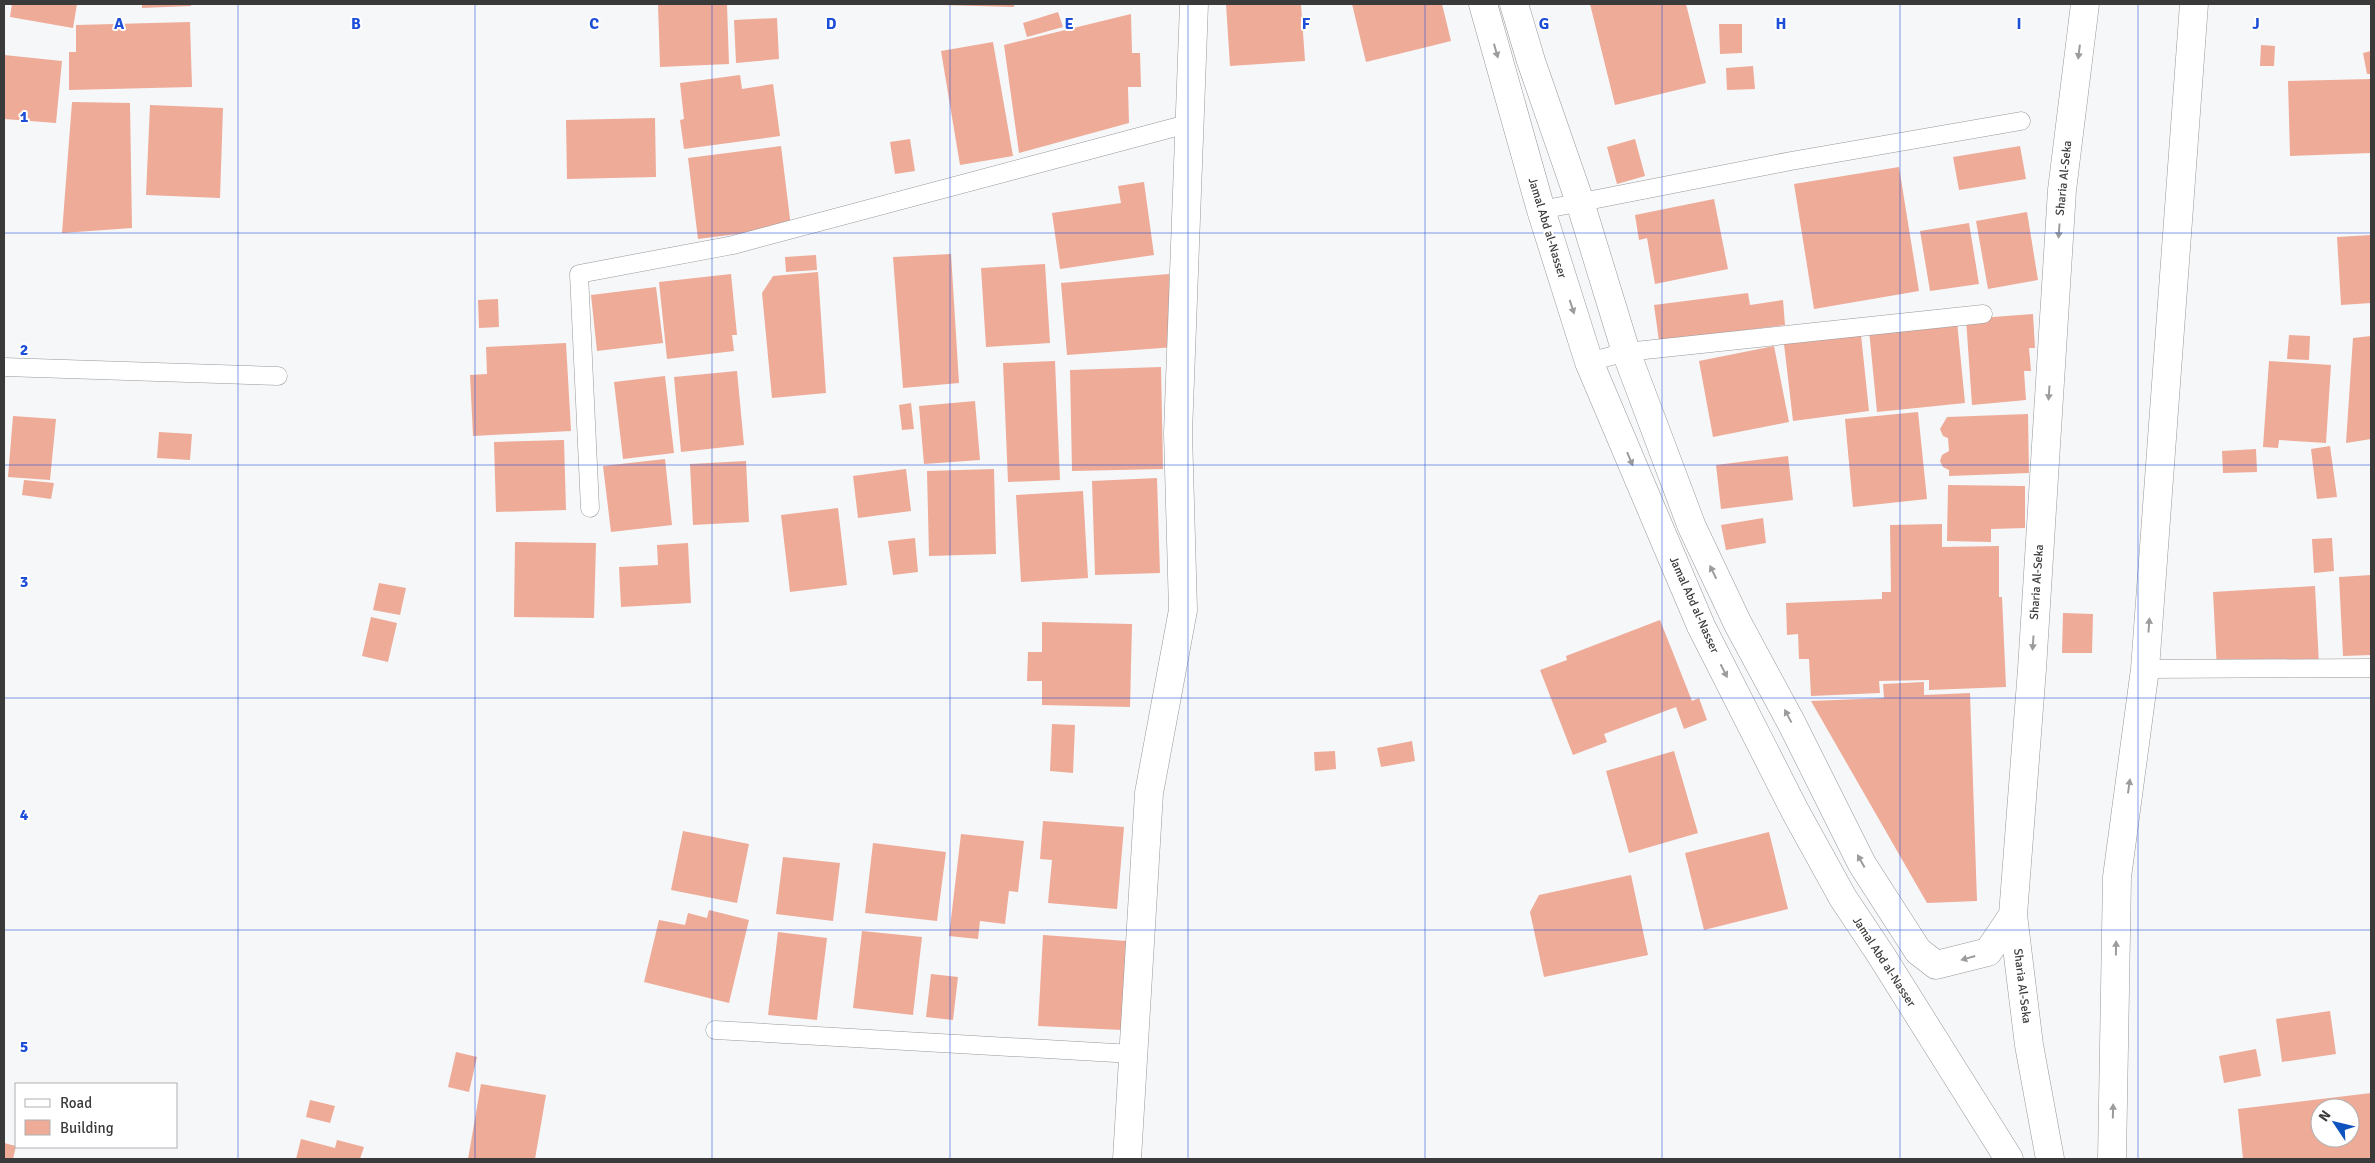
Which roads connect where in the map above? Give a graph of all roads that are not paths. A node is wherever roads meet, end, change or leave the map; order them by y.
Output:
1 (1194, 4) edge
2 (1483, 4) edge
3 (1514, 4) edge
4 (2085, 4) edge
5 (2194, 4) edge
6 (2021, 121) dead end
7 (1191, 123) junction
8 (1580, 202) junction
9 (1540, 210) junction
10 (1983, 314) dead end
11 (1626, 352) junction
12 (1589, 362) junction
13 (4, 367) edge
14 (278, 376) dead end
15 (590, 508) dead end
16 (2371, 668) edge
17 (2145, 669) junction
18 (2013, 915) junction
19 (716, 1030) dead end
20 (1133, 1054) junction
21 (1126, 1159) edge
22 (2009, 1159) edge
23 (2050, 1159) edge
24 (2112, 1159) edge

1 - 7 street
2 -> 9 street, Jamal Abd al-Nasser
3 - 8 street
4 -> 18 street, Sharia Al-Seka
17 -> 5 street
6 - 8 lane
7 - 15 lane
7 - 20 street
8 - 9 lane
8 - 11 street
9 -> 12 street, Jamal Abd al-Nasser
10 - 11 lane
11 - 12 lane
18 -> 11 street
12 -> 22 street, Jamal Abd al-Nasser
13 - 14 lane
16 - 17 lane
24 -> 17 street
18 - 23 street, Sharia Al-Seka
19 - 20 lane
20 - 21 street

